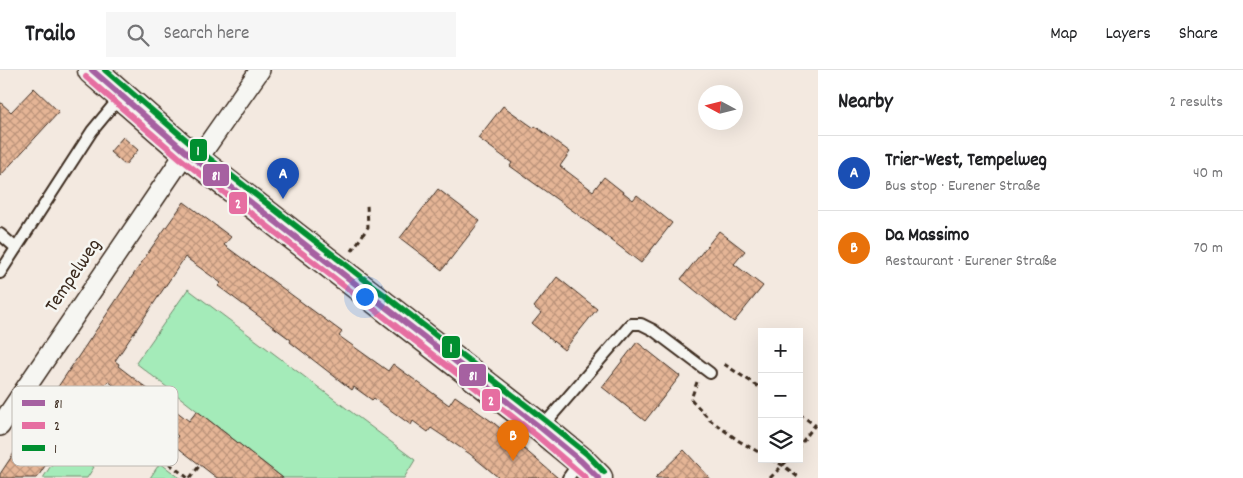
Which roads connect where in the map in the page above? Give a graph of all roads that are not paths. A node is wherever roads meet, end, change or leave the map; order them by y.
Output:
1 (92, 70) edge
2 (260, 70) edge
3 (121, 96) junction
4 (191, 156) junction
5 (0, 234) edge
6 (16, 248) junction
7 (0, 273) edge
8 (708, 372) road end
9 (28, 386) edge
10 (12, 408) edge
11 (0, 426) edge
12 (541, 428) junction
13 (582, 472) edge

1 - 3 street
2 - 4 street, Tempelweg
3 - 4 street
3 - 6 lane
4 - 9 street, Tempelweg
4 - 12 street
5 - 6 lane
6 - 7 lane
8 - 12 lane
10 - 11 street, Tempelweg
12 - 13 street

